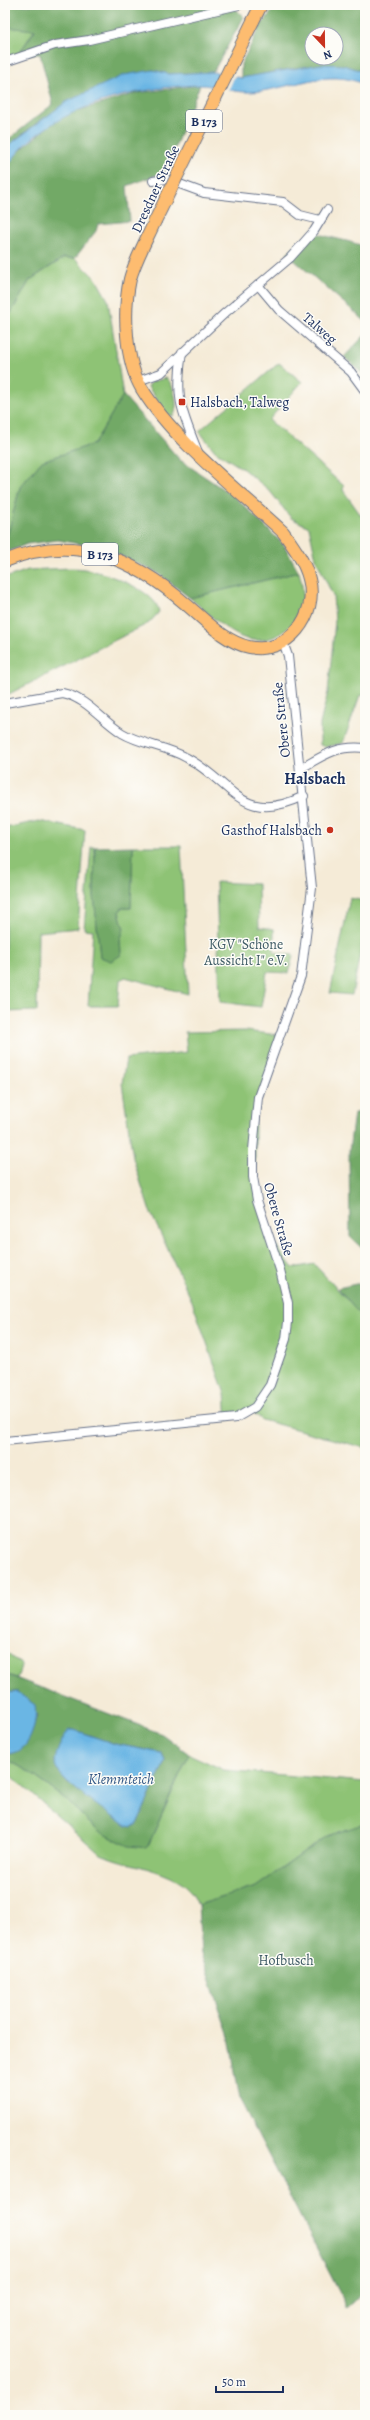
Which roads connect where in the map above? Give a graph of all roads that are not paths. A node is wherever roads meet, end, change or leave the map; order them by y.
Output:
1 (239, 5) edge
2 (261, 5) edge
3 (5, 62) edge
4 (153, 180) dead end
5 (327, 210) dead end
6 (320, 220) junction
7 (130, 279) joint
8 (258, 285) junction
9 (182, 352) junction
10 (138, 380) junction
11 (365, 391) edge
12 (199, 454) junction
13 (5, 561) edge
14 (284, 642) junction
15 (5, 703) edge
16 (365, 748) edge
17 (300, 769) junction
18 (304, 796) junction
19 (5, 1441) edge

1 - 3 street
2 - 7 main road, Dresdner Straße / B 173, bridge
4 - 6 street
5 - 6 street
6 - 8 street
7 - 10 main road, B 173 / B 173
8 - 9 street
8 - 11 street, Talweg
9 - 10 street
9 - 12 street
10 - 12 main road, B 173 / B 173
12 - 14 main road, B 173 / B 173
13 - 14 main road, B 173 / B 173
14 - 17 street, Obere Straße
15 - 18 street
16 - 17 street
17 - 18 street, Obere Straße
18 - 19 street, Obere Straße

